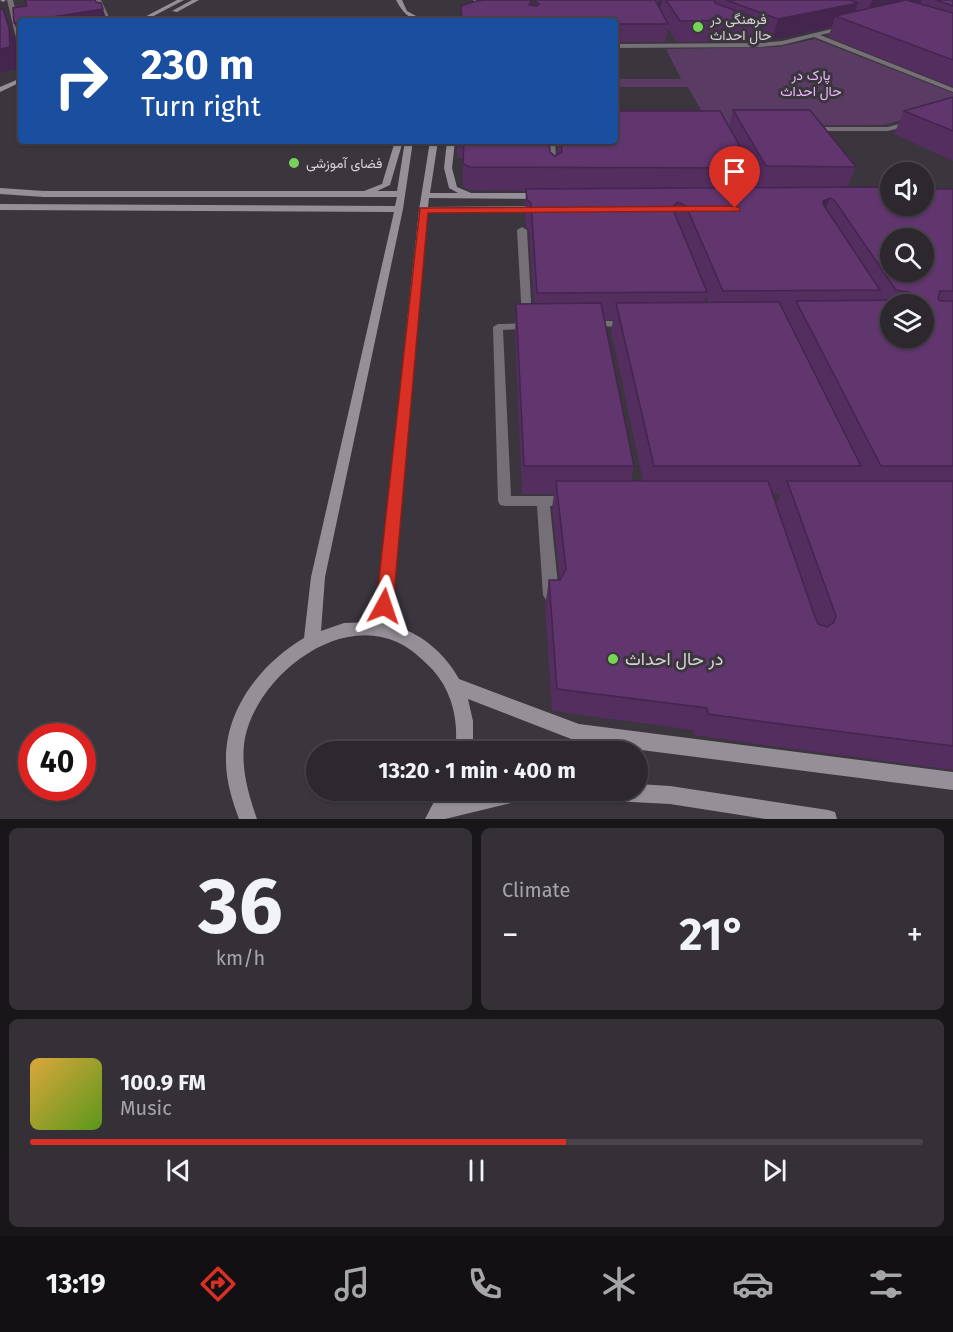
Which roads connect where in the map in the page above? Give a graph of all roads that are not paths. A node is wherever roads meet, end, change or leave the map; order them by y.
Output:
1 (9, 0) edge
2 (98, 0) edge
3 (181, 0) edge
4 (196, 0) edge
5 (399, 0) edge
6 (477, 0) edge
7 (480, 13) edge
8 (467, 15) junction
9 (107, 18) edge
10 (146, 18) edge
11 (162, 18) edge
12 (416, 18) edge
13 (460, 18) edge
14 (855, 26) edge
15 (18, 34) edge
16 (814, 35) junction
17 (753, 36) edge
18 (669, 37) dead end
19 (773, 44) junction
20 (618, 46) edge
21 (673, 46) junction
22 (18, 81) edge
23 (18, 88) edge
24 (0, 90) edge
25 (953, 90) edge
26 (0, 96) edge
27 (919, 120) edge
28 (798, 129) edge
29 (398, 144) edge
30 (409, 144) edge
31 (450, 144) edge
32 (551, 144) edge
33 (433, 146) edge
34 (554, 175) edge
35 (0, 190) edge
36 (363, 194) junction
37 (401, 194) junction
38 (427, 195) junction
39 (473, 196) junction
40 (556, 197) edge
41 (0, 207) edge
42 (399, 209) junction
43 (547, 209) edge
44 (423, 210) junction
45 (522, 230) dead end
46 (637, 324) edge
47 (581, 325) edge
48 (543, 501) junction
49 (578, 501) edge
50 (551, 595) edge
51 (382, 629) junction
52 (312, 640) junction
53 (455, 686) junction
54 (464, 741) edge
55 (953, 781) edge
56 (648, 794) edge
57 (446, 801) edge
58 (488, 801) edge
59 (438, 815) edge
60 (248, 819) edge
61 (828, 819) edge

1 - 15 street
2 - 9 street
3 - 10 street
4 - 11 street
5 - 12 street
6 - 8 street
7 - 8 street
8 - 13 street
14 - 16 street
16 - 19 street
16 - 25 street
17 - 19 street
18 - 21 street
19 - 21 street
20 - 21 street
22 - 24 street
23 - 26 street
27 - 28 street
29 - 36 street
30 - 37 street
31 - 39 street
32 - 34 street
33 - 38 street
35 - 36 street
36 - 37 street
37 - 42 street
38 - 39 street
38 - 44 street
39 - 40 street
41 - 42 street
42 - 52 street
43 - 44 street
44 - 51 street
45 - 48 street
46 - 47 street
48 - 49 street
48 - 50 street
51 - 52 street
51 - 53 street
52 - 60 street
53 - 54 street
53 - 55 street
56 - 61 street
57 - 59 street
58 - 59 street

